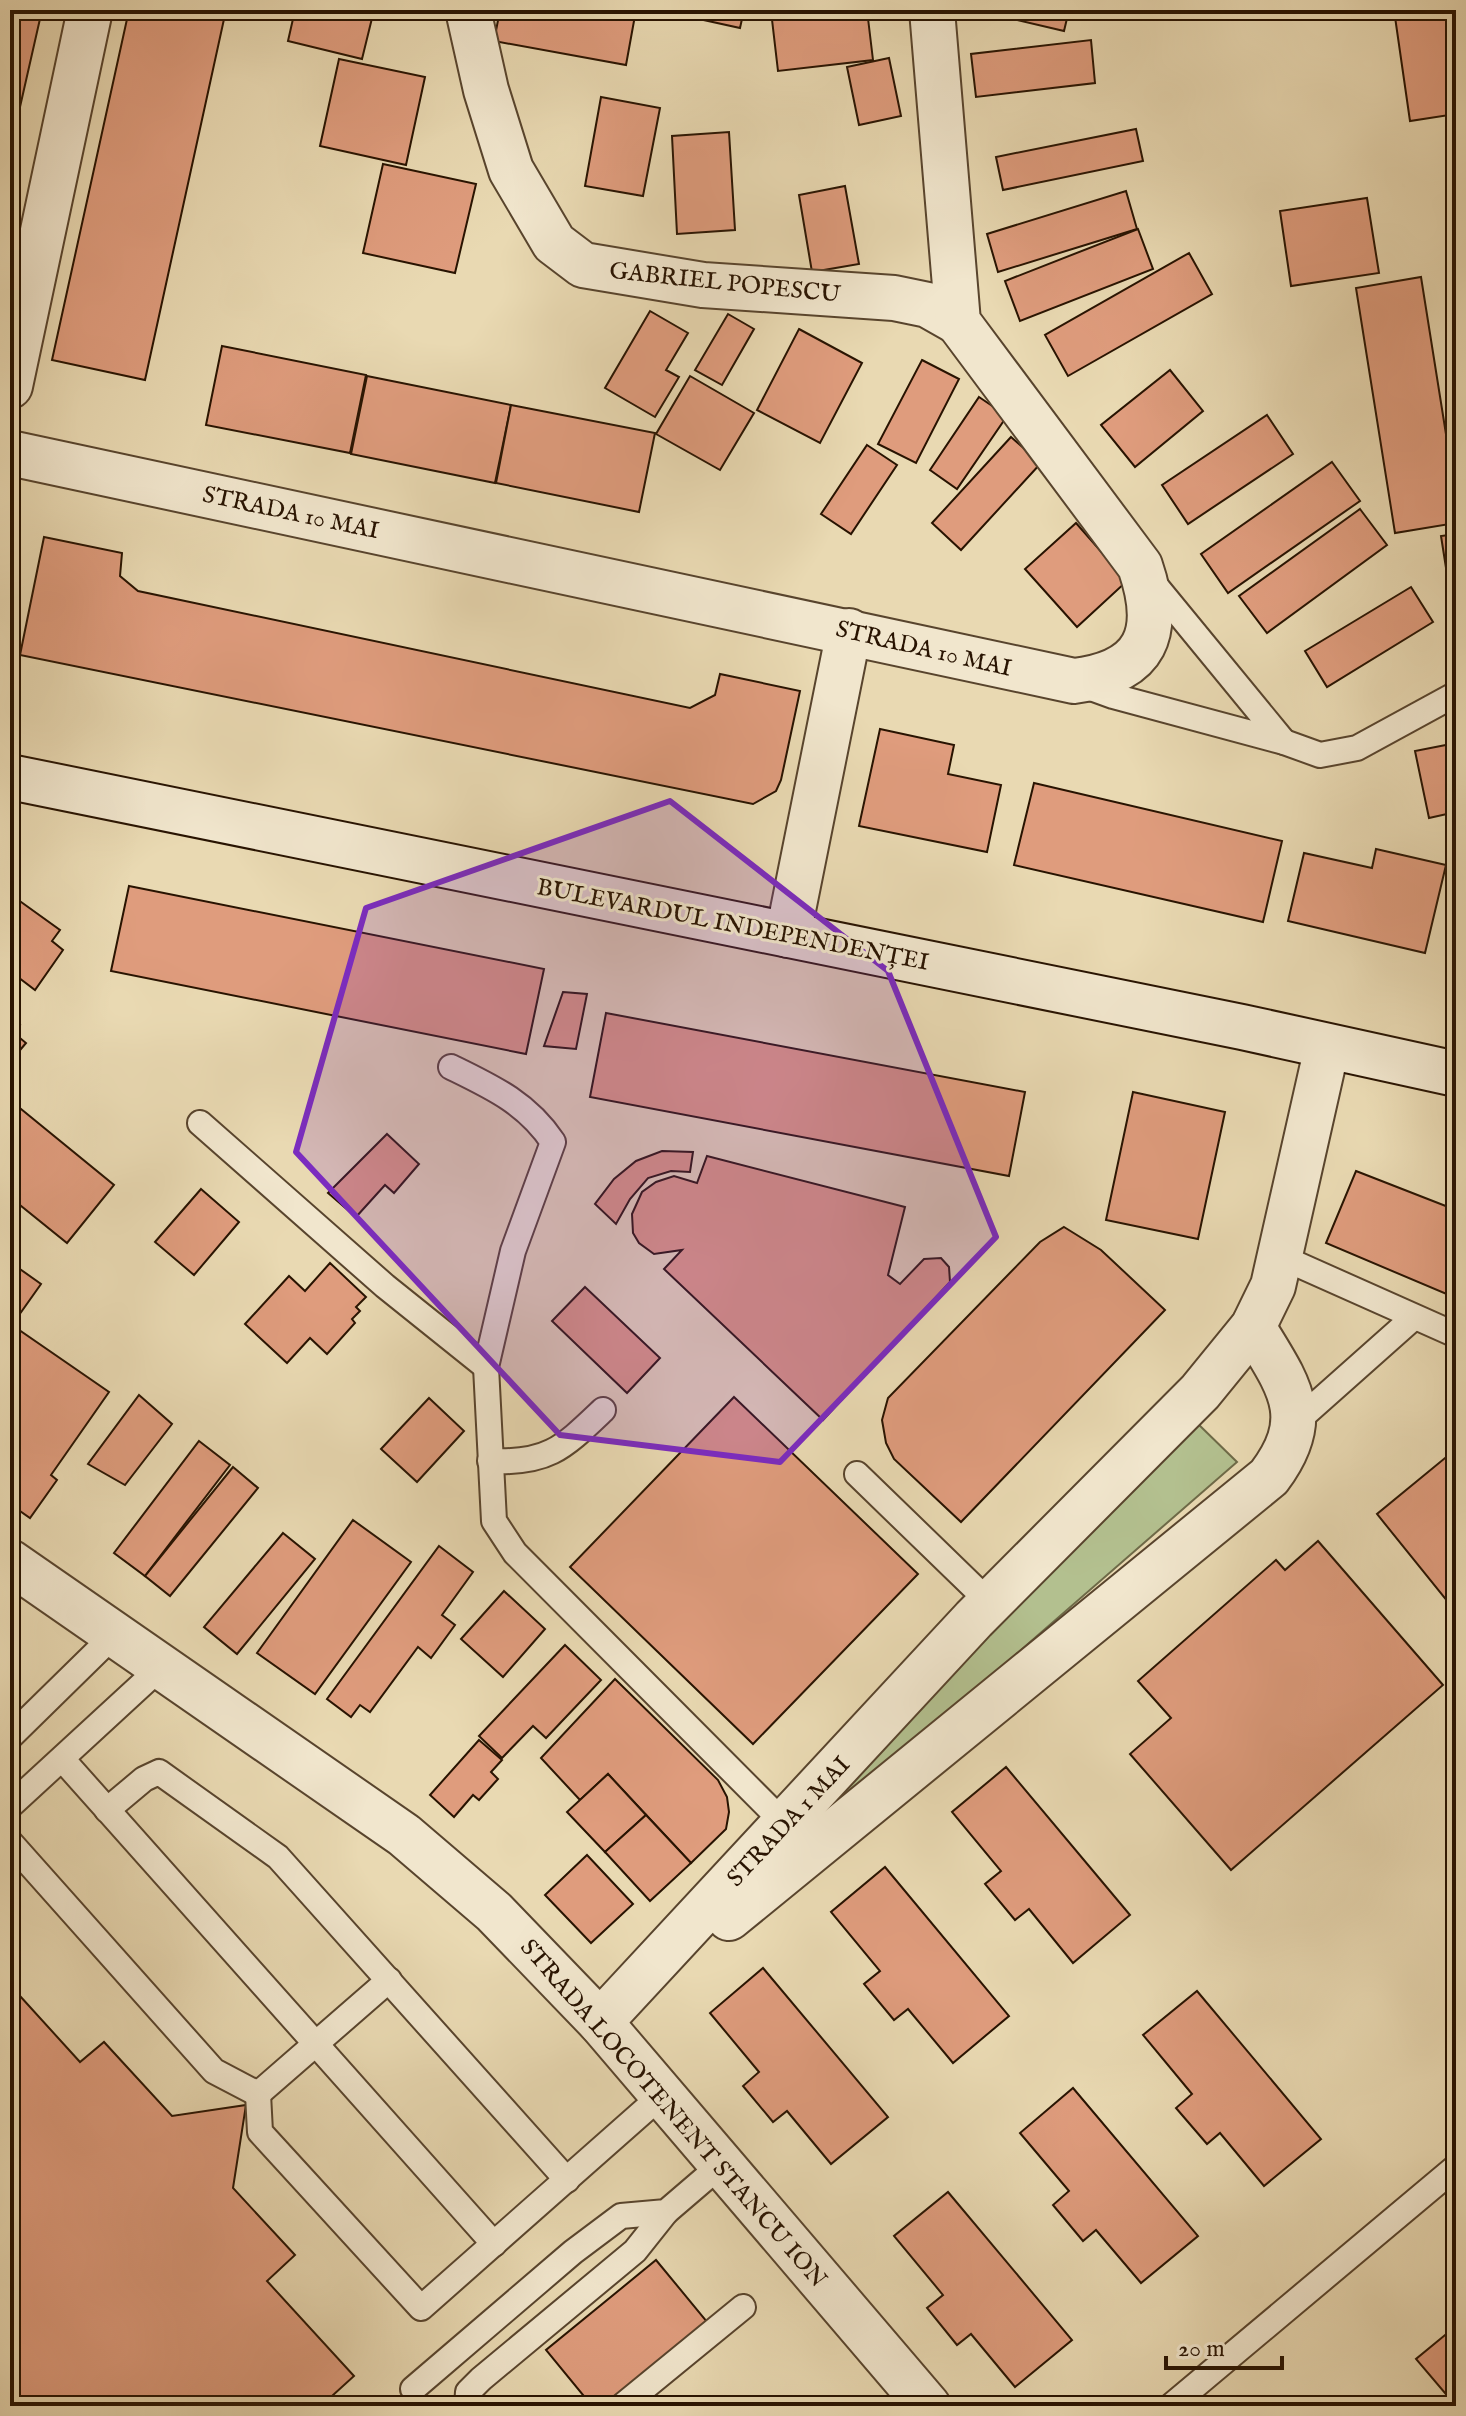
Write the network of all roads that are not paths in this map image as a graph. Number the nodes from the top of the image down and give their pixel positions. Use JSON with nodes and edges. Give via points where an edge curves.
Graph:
{"nodes":[{"id":1,"x":90,"y":10,"type":"edge"},
{"id":2,"x":468,"y":10,"type":"edge"},
{"id":3,"x":932,"y":10,"type":"edge"},
{"id":4,"x":958,"y":322,"type":"junction"},
{"id":5,"x":10,"y":386,"type":"edge"},
{"id":6,"x":10,"y":453,"type":"edge"},
{"id":7,"x":1140,"y":566,"type":"junction"},
{"id":8,"x":849,"y":631,"type":"junction"},
{"id":9,"x":1074,"y":681,"type":"junction"},
{"id":10,"x":1456,"y":694,"type":"edge"},
{"id":11,"x":1284,"y":742,"type":"junction"},
{"id":12,"x":10,"y":777,"type":"edge"},
{"id":13,"x":788,"y":935,"type":"junction"},
{"id":14,"x":1327,"y":1047,"type":"junction"},
{"id":15,"x":451,"y":1067,"type":"dead end"},
{"id":16,"x":1456,"y":1074,"type":"edge"},
{"id":17,"x":200,"y":1123,"type":"dead end"},
{"id":18,"x":1281,"y":1257,"type":"junction"},
{"id":19,"x":1413,"y":1318,"type":"junction"},
{"id":20,"x":1253,"y":1327,"type":"junction"},
{"id":21,"x":1456,"y":1335,"type":"edge"},
{"id":22,"x":486,"y":1367,"type":"junction"},
{"id":23,"x":603,"y":1410,"type":"dead end"},
{"id":24,"x":1291,"y":1438,"type":"junction"},
{"id":25,"x":490,"y":1461,"type":"junction"},
{"id":26,"x":857,"y":1474,"type":"dead end"},
{"id":27,"x":10,"y":1562,"type":"edge"},
{"id":28,"x":982,"y":1611,"type":"junction"},
{"id":29,"x":114,"y":1635,"type":"junction"},
{"id":30,"x":161,"y":1667,"type":"junction"},
{"id":31,"x":10,"y":1737,"type":"edge"},
{"id":32,"x":63,"y":1760,"type":"junction"},
{"id":33,"x":10,"y":1806,"type":"edge"},
{"id":34,"x":107,"y":1810,"type":"junction"},
{"id":35,"x":798,"y":1838,"type":"junction"},
{"id":36,"x":10,"y":1842,"type":"edge"},
{"id":37,"x":389,"y":1980,"type":"junction"},
{"id":38,"x":600,"y":2022,"type":"junction"},
{"id":39,"x":316,"y":2044,"type":"junction"},
{"id":40,"x":258,"y":2094,"type":"junction"},
{"id":41,"x":662,"y":2095,"type":"junction"},
{"id":42,"x":722,"y":2164,"type":"junction"},
{"id":43,"x":1456,"y":2167,"type":"edge"},
{"id":44,"x":567,"y":2180,"type":"junction"},
{"id":45,"x":666,"y":2212,"type":"junction"},
{"id":46,"x":494,"y":2244,"type":"junction"},
{"id":47,"x":743,"y":2307,"type":"dead end"},
{"id":48,"x":413,"y":2389,"type":"dead end"},
{"id":49,"x":467,"y":2406,"type":"edge"},
{"id":50,"x":622,"y":2406,"type":"edge"},
{"id":51,"x":928,"y":2406,"type":"edge"},
{"id":52,"x":1171,"y":2406,"type":"edge"}],
"edges":[{"from":1,"to":5,"type":"street"},
{"from":2,"to":4,"type":"street","name":"GABRIEL POPESCU","via":[[511,170],[554,243],[583,265],[703,285],[894,298],[928,305]]},
{"from":3,"to":4,"type":"street"},
{"from":4,"to":7,"type":"street","name":"STRADA 10 MAI"},
{"from":6,"to":8,"type":"street","name":"STRADA 10 MAI"},
{"from":7,"to":9,"type":"street","name":"STRADA 10 MAI","via":[[1151,600],[1150,632],[1132,660],[1104,677]]},
{"from":7,"to":11,"type":"lane"},
{"from":8,"to":9,"type":"street","name":"STRADA 10 MAI"},
{"from":8,"to":13,"type":"street"},
{"from":9,"to":11,"type":"lane"},
{"from":10,"to":11,"type":"lane","via":[[1357,748],[1320,755]]},
{"from":12,"to":13,"type":"street","name":"BULEVARDUL INDEPENDENȚEI"},
{"from":13,"to":14,"type":"street","name":"BULEVARDUL INDEPENDENȚEI"},
{"from":14,"to":16,"type":"street","name":"BULEVARDUL INDEPENDENȚEI"},
{"from":14,"to":18,"type":"street","name":"STRADA 1 MAI"},
{"from":15,"to":22,"type":"lane","via":[[513,1098],[553,1142],[513,1251]]},
{"from":17,"to":22,"type":"lane"},
{"from":18,"to":19,"type":"lane"},
{"from":18,"to":20,"type":"street","name":"STRADA 1 MAI"},
{"from":19,"to":21,"type":"lane"},
{"from":19,"to":24,"type":"lane"},
{"from":20,"to":24,"type":"street","via":[[1294,1403]]},
{"from":20,"to":28,"type":"street","name":"STRADA 1 MAI","via":[[1200,1392]]},
{"from":22,"to":25,"type":"lane"},
{"from":23,"to":25,"type":"lane","via":[[541,1459]]},
{"from":24,"to":35,"type":"street","via":[[1254,1492]]},
{"from":25,"to":35,"type":"lane","via":[[494,1521],[515,1553]]},
{"from":26,"to":28,"type":"lane"},
{"from":27,"to":29,"type":"street","name":"STRADA LOCOTENENT STANCU ION"},
{"from":28,"to":35,"type":"street","name":"STRADA 1 MAI"},
{"from":29,"to":30,"type":"street","name":"STRADA LOCOTENENT STANCU ION"},
{"from":29,"to":31,"type":"lane"},
{"from":30,"to":32,"type":"lane"},
{"from":30,"to":38,"type":"street","name":"STRADA LOCOTENENT STANCU ION","via":[[404,1835],[535,1952]]},
{"from":32,"to":33,"type":"lane"},
{"from":32,"to":34,"type":"lane"},
{"from":34,"to":37,"type":"lane","via":[[159,1772],[278,1857]]},
{"from":34,"to":39,"type":"lane"},
{"from":35,"to":38,"type":"street","name":"STRADA 1 MAI"},
{"from":36,"to":40,"type":"lane","via":[[214,2071]]},
{"from":37,"to":39,"type":"lane"},
{"from":37,"to":44,"type":"lane"},
{"from":38,"to":41,"type":"street","name":"STRADA LOCOTENENT STANCU ION"},
{"from":39,"to":40,"type":"lane"},
{"from":39,"to":46,"type":"lane"},
{"from":40,"to":46,"type":"lane","via":[[260,2132],[421,2308]]},
{"from":41,"to":42,"type":"street","name":"STRADA LOCOTENENT STANCU ION"},
{"from":41,"to":44,"type":"lane"},
{"from":42,"to":45,"type":"lane"},
{"from":42,"to":51,"type":"street","name":"STRADA LOCOTENENT STANCU ION"},
{"from":43,"to":52,"type":"lane"},
{"from":44,"to":46,"type":"lane"},
{"from":45,"to":48,"type":"lane","via":[[621,2216]]},
{"from":45,"to":49,"type":"lane","via":[[635,2251],[481,2379],[468,2392]]},
{"from":47,"to":50,"type":"lane"}]}
